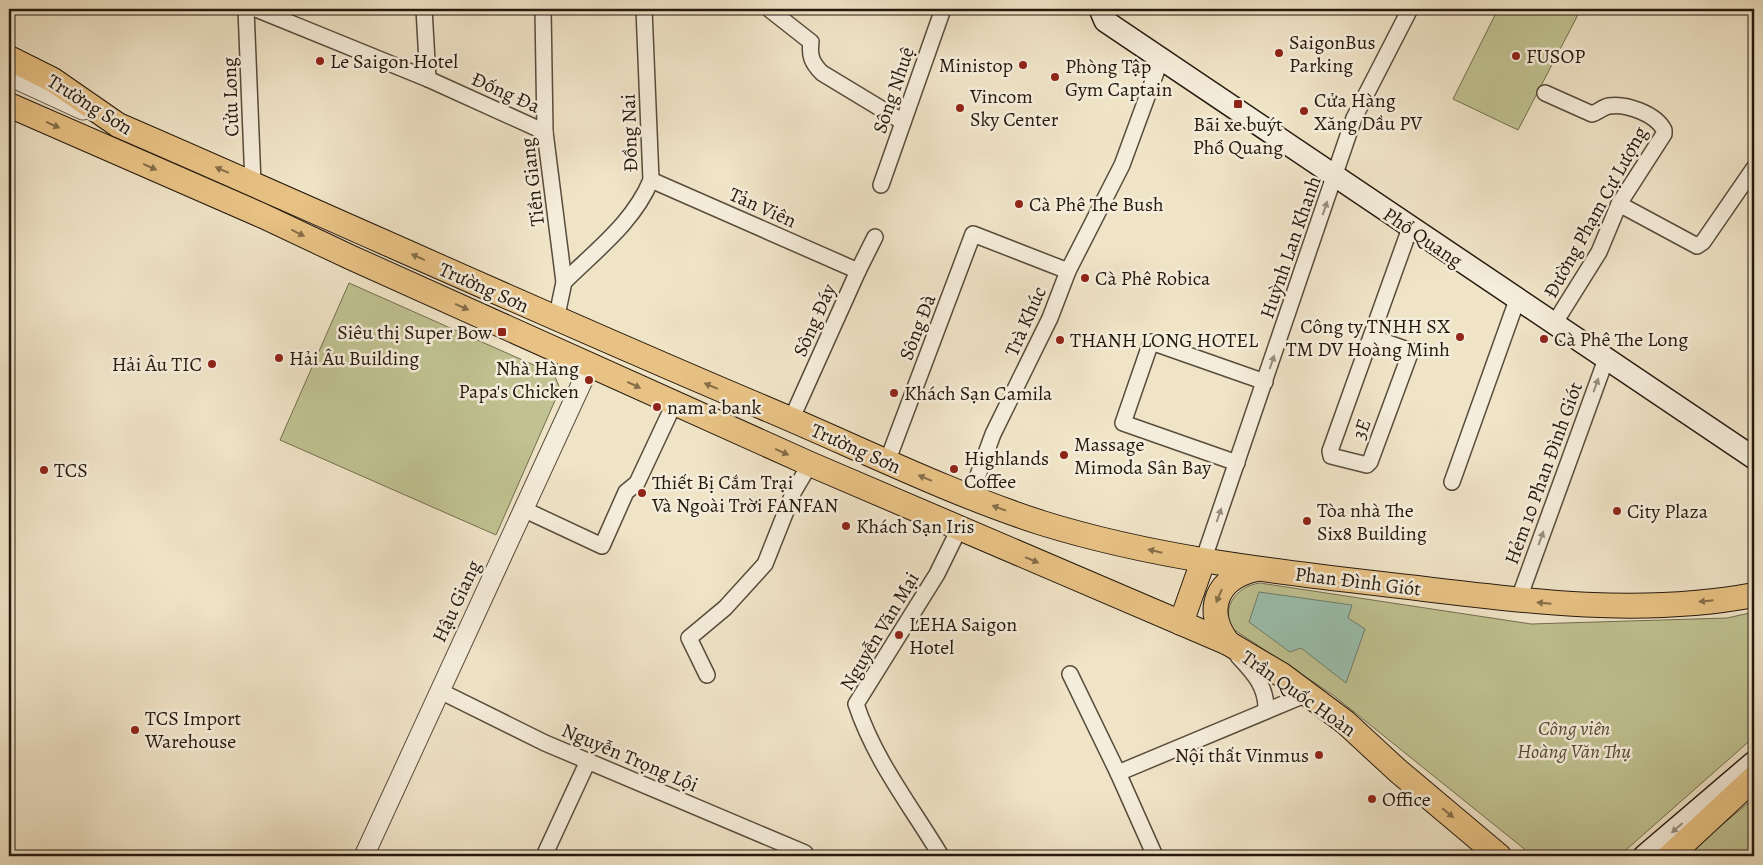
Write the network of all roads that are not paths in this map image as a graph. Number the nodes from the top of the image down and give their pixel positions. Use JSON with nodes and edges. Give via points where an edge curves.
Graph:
{"nodes":[{"id":1,"x":246,"y":9,"type":"edge"},
{"id":2,"x":256,"y":9,"type":"edge"},
{"id":3,"x":424,"y":9,"type":"edge"},
{"id":4,"x":543,"y":9,"type":"edge"},
{"id":5,"x":644,"y":9,"type":"edge"},
{"id":6,"x":769,"y":9,"type":"edge"},
{"id":7,"x":943,"y":9,"type":"edge"},
{"id":8,"x":1100,"y":9,"type":"edge"},
{"id":9,"x":1410,"y":9,"type":"edge"},
{"id":10,"x":9,"y":58,"type":"edge"},
{"id":11,"x":1161,"y":59,"type":"junction"},
{"id":12,"x":9,"y":76,"type":"edge"},
{"id":13,"x":428,"y":79,"type":"junction"},
{"id":14,"x":1545,"y":93,"type":"dead end"},
{"id":15,"x":9,"y":105,"type":"edge"},
{"id":16,"x":903,"y":122,"type":"junction"},
{"id":17,"x":118,"y":126,"type":"junction"},
{"id":18,"x":545,"y":132,"type":"junction"},
{"id":19,"x":1754,"y":168,"type":"edge"},
{"id":20,"x":1335,"y":178,"type":"junction"},
{"id":21,"x":651,"y":180,"type":"junction"},
{"id":22,"x":253,"y":184,"type":"junction"},
{"id":23,"x":881,"y":185,"type":"dead end"},
{"id":24,"x":1619,"y":204,"type":"junction"},
{"id":25,"x":1410,"y":228,"type":"junction"},
{"id":26,"x":973,"y":234,"type":"joint"},
{"id":27,"x":875,"y":238,"type":"dead end"},
{"id":28,"x":858,"y":271,"type":"junction"},
{"id":29,"x":1068,"y":271,"type":"junction"},
{"id":30,"x":564,"y":282,"type":"junction"},
{"id":31,"x":1517,"y":300,"type":"junction"},
{"id":32,"x":556,"y":320,"type":"junction"},
{"id":33,"x":1554,"y":324,"type":"junction"},
{"id":34,"x":1371,"y":337,"type":"junction"},
{"id":35,"x":1606,"y":359,"type":"junction"},
{"id":36,"x":590,"y":365,"type":"junction"},
{"id":37,"x":1266,"y":382,"type":"junction"},
{"id":38,"x":674,"y":404,"type":"junction"},
{"id":39,"x":791,"y":420,"type":"junction"},
{"id":40,"x":1754,"y":458,"type":"edge"},
{"id":41,"x":887,"y":462,"type":"junction"},
{"id":42,"x":810,"y":464,"type":"junction"},
{"id":43,"x":1236,"y":464,"type":"junction"},
{"id":44,"x":1452,"y":482,"type":"dead end"},
{"id":45,"x":970,"y":497,"type":"junction"},
{"id":46,"x":523,"y":509,"type":"junction"},
{"id":47,"x":959,"y":529,"type":"junction"},
{"id":48,"x":1203,"y":561,"type":"junction"},
{"id":49,"x":1257,"y":569,"type":"junction"},
{"id":50,"x":1754,"y":596,"type":"edge"},
{"id":51,"x":1518,"y":600,"type":"junction"},
{"id":52,"x":1181,"y":623,"type":"junction"},
{"id":53,"x":1228,"y":643,"type":"junction"},
{"id":54,"x":1070,"y":674,"type":"dead end"},
{"id":55,"x":707,"y":675,"type":"dead end"},
{"id":56,"x":440,"y":691,"type":"junction"},
{"id":57,"x":1307,"y":694,"type":"junction"},
{"id":58,"x":1266,"y":711,"type":"junction"},
{"id":59,"x":588,"y":761,"type":"junction"},
{"id":60,"x":1754,"y":762,"type":"edge"},
{"id":61,"x":1118,"y":773,"type":"junction"},
{"id":62,"x":1754,"y":778,"type":"edge"},
{"id":63,"x":935,"y":853,"type":"edge"},
{"id":64,"x":364,"y":856,"type":"edge"},
{"id":65,"x":544,"y":856,"type":"edge"},
{"id":66,"x":803,"y":856,"type":"edge"},
{"id":67,"x":1154,"y":856,"type":"edge"},
{"id":68,"x":1499,"y":856,"type":"edge"},
{"id":69,"x":1644,"y":856,"type":"edge"},
{"id":70,"x":1670,"y":856,"type":"edge"}],
"edges":[{"from":1,"to":22,"type":"street","name":"Cửu Long"},
{"from":2,"to":13,"type":"street","name":"Đống Đa"},
{"from":3,"to":13,"type":"street"},
{"from":4,"to":18,"type":"street","name":"Tiền Giang"},
{"from":5,"to":21,"type":"street","name":"Đồng Nai"},
{"from":6,"to":16,"type":"street","via":[[811,42],[814,65],[822,72]]},
{"from":7,"to":16,"type":"street","name":"Sông Nhuệ"},
{"from":8,"to":11,"type":"main road","name":"Phổ Quang","via":[[1105,21]]},
{"from":9,"to":20,"type":"street","name":"Huỳnh Lan Khanh","via":[[1354,118]]},
{"from":10,"to":17,"type":"main road","name":"Trường Sơn","via":[[53,80]]},
{"from":11,"to":20,"type":"main road","name":"Phổ Quang"},
{"from":11,"to":29,"type":"street","name":"Trà Khúc","via":[[1122,165]]},
{"from":12,"to":17,"type":"street"},
{"from":13,"to":18,"type":"street","name":"Đống Đa"},
{"from":14,"to":24,"type":"street","name":"Đường Phạm Cự Lượng","via":[[1592,114],[1606,106],[1620,104],[1663,127],[1664,134]]},
{"from":15,"to":36,"type":"main road","name":"Trường Sơn","one_way":true},
{"from":16,"to":23,"type":"street","name":"Sông Nhuệ"},
{"from":22,"to":17,"type":"main road","name":"Trường Sơn","one_way":true},
{"from":18,"to":30,"type":"street","name":"Tiền Giang"},
{"from":19,"to":24,"type":"street","via":[[1697,246]]},
{"from":20,"to":25,"type":"main road","name":"Phổ Quang"},
{"from":37,"to":20,"type":"street","name":"Huỳnh Lan Khanh","one_way":true},
{"from":21,"to":28,"type":"street","name":"Tản Viên"},
{"from":21,"to":30,"type":"street","name":"Đồng Nai","via":[[642,200],[625,222]]},
{"from":32,"to":22,"type":"main road","name":"Trường Sơn","one_way":true},
{"from":24,"to":33,"type":"street","name":"Đường Phạm Cự Lượng","via":[[1599,252]]},
{"from":25,"to":31,"type":"main road","name":"Phổ Quang"},
{"from":25,"to":34,"type":"street","name":"3E"},
{"from":26,"to":29,"type":"street","name":"Trà Khúc"},
{"from":26,"to":41,"type":"street","name":"Sông Đà"},
{"from":27,"to":28,"type":"street","name":"Sông Đáy"},
{"from":28,"to":39,"type":"street","name":"Sông Đáy"},
{"from":29,"to":45,"type":"street","name":"Trà Khúc","via":[[1050,318],[993,434]]},
{"from":30,"to":32,"type":"street","name":"Tiền Giang"},
{"from":31,"to":33,"type":"main road","name":"Phổ Quang"},
{"from":31,"to":44,"type":"street"},
{"from":39,"to":32,"type":"main road","name":"Trường Sơn","one_way":true},
{"from":33,"to":35,"type":"main road","name":"Phổ Quang"},
{"from":34,"to":34,"type":"street","name":"3E","via":[[1330,451],[1332,456],[1367,465],[1412,351]]},
{"from":35,"to":40,"type":"main road","name":"Phổ Quang"},
{"from":51,"to":35,"type":"street","name":"Hẻm 10 Phan Đình Giót","one_way":true},
{"from":36,"to":38,"type":"main road","name":"Trường Sơn","one_way":true},
{"from":36,"to":46,"type":"street","name":"Hậu Giang"},
{"from":37,"to":43,"type":"street","name":"Huỳnh Lan Khanh"},
{"from":37,"to":43,"type":"street","via":[[1151,342],[1123,423]]},
{"from":38,"to":42,"type":"main road","name":"Trường Sơn","one_way":true},
{"from":38,"to":46,"type":"street","via":[[637,483],[626,492],[602,546]]},
{"from":39,"to":41,"type":"main road","name":"Trường Sơn"},
{"from":45,"to":41,"type":"main road","name":"Trường Sơn","one_way":true},
{"from":42,"to":47,"type":"main road","name":"Trường Sơn"},
{"from":42,"to":55,"type":"street","via":[[794,491],[765,564],[725,608],[689,638]]},
{"from":48,"to":43,"type":"street","name":"Huỳnh Lan Khanh","one_way":true},
{"from":48,"to":45,"type":"main road","name":"Phan Đình Giót","one_way":true,"via":[[1089,536]]},
{"from":46,"to":56,"type":"street","name":"Hậu Giang"},
{"from":47,"to":52,"type":"main road","name":"Trần Quốc Hoàn","one_way":true},
{"from":47,"to":63,"type":"street","name":"Nguyễn Văn Mại","via":[[937,574],[856,704],[893,784]]},
{"from":48,"to":49,"type":"main road","name":"Phan Đình Giót"},
{"from":48,"to":52,"type":"main road"},
{"from":49,"to":51,"type":"main road","name":"Phan Đình Giót"},
{"from":49,"to":53,"type":"main road","one_way":true,"via":[[1232,578],[1218,597],[1216,622]]},
{"from":50,"to":51,"type":"main road","name":"Phan Đình Giót","one_way":true,"via":[[1615,606]]},
{"from":52,"to":53,"type":"main road","name":"Trần Quốc Hoàn"},
{"from":53,"to":57,"type":"main road","name":"Trần Quốc Hoàn"},
{"from":53,"to":58,"type":"street","via":[[1259,680],[1266,699]]},
{"from":54,"to":61,"type":"street"},
{"from":56,"to":59,"type":"street","name":"Nguyễn Trọng Lội","via":[[544,743]]},
{"from":56,"to":64,"type":"street","name":"Hậu Giang"},
{"from":57,"to":58,"type":"street"},
{"from":57,"to":68,"type":"main road","name":"Trần Quốc Hoàn","one_way":true,"via":[[1345,722]]},
{"from":58,"to":61,"type":"street"},
{"from":59,"to":65,"type":"street"},
{"from":59,"to":66,"type":"street","name":"Nguyễn Trọng Lội","via":[[805,853]]},
{"from":60,"to":69,"type":"main road","one_way":true},
{"from":61,"to":67,"type":"street"},
{"from":62,"to":70,"type":"main road"}]}
